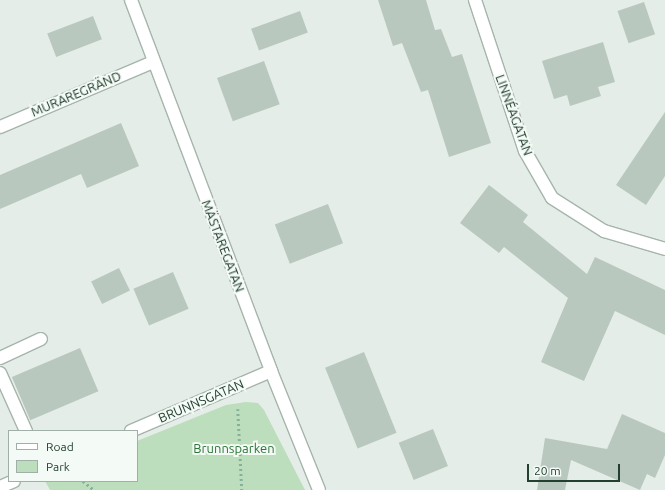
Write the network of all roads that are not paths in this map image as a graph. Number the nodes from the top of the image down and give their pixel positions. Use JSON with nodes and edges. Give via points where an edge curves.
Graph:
{"nodes":[{"id":1,"x":131,"y":0,"type":"edge"},
{"id":2,"x":475,"y":0,"type":"edge"},
{"id":3,"x":152,"y":62,"type":"junction"},
{"id":4,"x":0,"y":127,"type":"edge"},
{"id":5,"x":665,"y":249,"type":"edge"},
{"id":6,"x":42,"y":339,"type":"dead end"},
{"id":7,"x":0,"y":358,"type":"edge"},
{"id":8,"x":271,"y":371,"type":"junction"},
{"id":9,"x":0,"y":373,"type":"edge"},
{"id":10,"x":26,"y":430,"type":"edge"},
{"id":11,"x":134,"y":430,"type":"edge"},
{"id":12,"x":12,"y":482,"type":"edge"},
{"id":13,"x":0,"y":487,"type":"edge"},
{"id":14,"x":319,"y":490,"type":"edge"}],
"edges":[{"from":1,"to":3,"type":"street","name":"MÄSTAREGATAN"},
{"from":2,"to":5,"type":"street","name":"LINNÉAGATAN","via":[[525,151],[552,198],[604,231]]},
{"from":3,"to":4,"type":"street","name":"MURAREGRÄND"},
{"from":3,"to":8,"type":"street","name":"MÄSTAREGATAN"},
{"from":6,"to":7,"type":"street"},
{"from":8,"to":11,"type":"street","name":"BRUNNSGATAN"},
{"from":8,"to":14,"type":"street","name":"MÄSTAREGATAN"},
{"from":9,"to":10,"type":"street"},
{"from":12,"to":13,"type":"street"}]}
